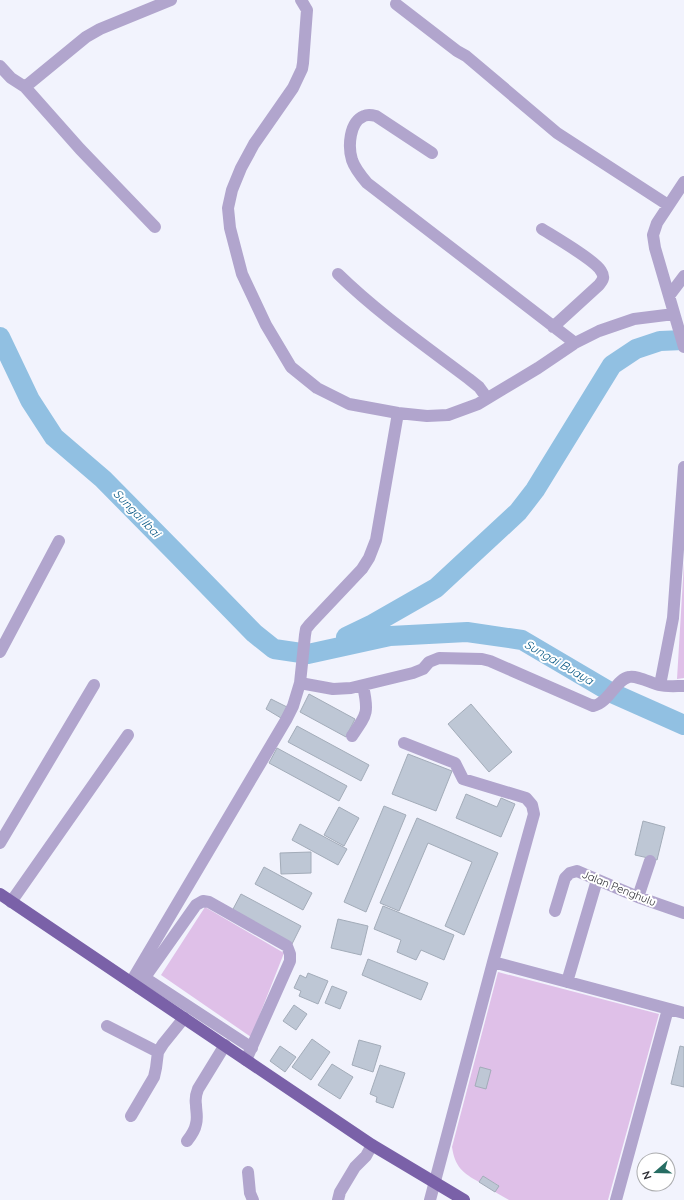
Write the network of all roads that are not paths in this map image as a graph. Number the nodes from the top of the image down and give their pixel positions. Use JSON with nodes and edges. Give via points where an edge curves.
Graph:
{"nodes":[{"id":1,"x":171,"y":0,"type":"edge"},
{"id":2,"x":301,"y":0,"type":"edge"},
{"id":3,"x":396,"y":4,"type":"dead end"},
{"id":4,"x":0,"y":66,"type":"edge"},
{"id":5,"x":25,"y":87,"type":"junction"},
{"id":6,"x":432,"y":153,"type":"dead end"},
{"id":7,"x":684,"y":182,"type":"edge"},
{"id":8,"x":668,"y":205,"type":"junction"},
{"id":9,"x":155,"y":227,"type":"dead end"},
{"id":10,"x":542,"y":229,"type":"dead end"},
{"id":11,"x":338,"y":274,"type":"dead end"},
{"id":12,"x":684,"y":276,"type":"edge"},
{"id":13,"x":669,"y":296,"type":"junction"},
{"id":14,"x":675,"y":318,"type":"junction"},
{"id":15,"x":553,"y":327,"type":"junction"},
{"id":16,"x":575,"y":344,"type":"junction"},
{"id":17,"x":684,"y":347,"type":"edge"},
{"id":18,"x":487,"y":398,"type":"junction"},
{"id":19,"x":398,"y":413,"type":"junction"},
{"id":20,"x":684,"y":468,"type":"edge"},
{"id":21,"x":682,"y":515,"type":"edge"},
{"id":22,"x":59,"y":541,"type":"dead end"},
{"id":23,"x":0,"y":652,"type":"edge"},
{"id":24,"x":301,"y":678,"type":"junction"},
{"id":25,"x":94,"y":685,"type":"dead end"},
{"id":26,"x":660,"y":685,"type":"junction"},
{"id":27,"x":363,"y":686,"type":"junction"},
{"id":28,"x":684,"y":686,"type":"edge"},
{"id":29,"x":128,"y":735,"type":"dead end"},
{"id":30,"x":352,"y":736,"type":"dead end"},
{"id":31,"x":404,"y":743,"type":"dead end"},
{"id":32,"x":0,"y":843,"type":"edge"},
{"id":33,"x":650,"y":861,"type":"dead end"},
{"id":34,"x":597,"y":880,"type":"junction"},
{"id":35,"x":0,"y":894,"type":"edge"},
{"id":36,"x":638,"y":897,"type":"junction"},
{"id":37,"x":11,"y":902,"type":"junction"},
{"id":38,"x":555,"y":911,"type":"dead end"},
{"id":39,"x":684,"y":913,"type":"edge"},
{"id":40,"x":493,"y":962,"type":"junction"},
{"id":41,"x":138,"y":982,"type":"junction"},
{"id":42,"x":567,"y":982,"type":"junction"},
{"id":43,"x":668,"y":1009,"type":"junction"},
{"id":44,"x":684,"y":1013,"type":"edge"},
{"id":45,"x":184,"y":1018,"type":"junction"},
{"id":46,"x":107,"y":1026,"type":"dead end"},
{"id":47,"x":224,"y":1045,"type":"junction"},
{"id":48,"x":252,"y":1048,"type":"junction"},
{"id":49,"x":158,"y":1052,"type":"junction"},
{"id":50,"x":246,"y":1060,"type":"junction"},
{"id":51,"x":131,"y":1116,"type":"dead end"},
{"id":52,"x":187,"y":1141,"type":"dead end"},
{"id":53,"x":372,"y":1145,"type":"junction"},
{"id":54,"x":248,"y":1172,"type":"dead end"},
{"id":55,"x":435,"y":1183,"type":"junction"},
{"id":56,"x":253,"y":1200,"type":"edge"},
{"id":57,"x":338,"y":1200,"type":"edge"},
{"id":58,"x":430,"y":1200,"type":"edge"},
{"id":59,"x":464,"y":1200,"type":"edge"},
{"id":60,"x":616,"y":1200,"type":"edge"}],
"edges":[{"from":1,"to":5,"type":"street","via":[[86,37]]},
{"from":2,"to":19,"type":"street","via":[[306,10],[302,69],[293,88],[254,144],[241,168],[228,208],[230,228],[242,274],[266,325],[292,367],[317,388],[349,404]]},
{"from":3,"to":8,"type":"street","via":[[466,56],[557,133]]},
{"from":4,"to":5,"type":"street"},
{"from":5,"to":9,"type":"street"},
{"from":6,"to":15,"type":"street","via":[[369,114],[363,116],[350,135],[352,159],[357,172],[367,183]]},
{"from":7,"to":8,"type":"street"},
{"from":8,"to":13,"type":"street","via":[[653,235]]},
{"from":10,"to":15,"type":"street","via":[[597,265],[603,276],[599,285]]},
{"from":11,"to":18,"type":"street","via":[[402,329],[479,387]]},
{"from":12,"to":13,"type":"street"},
{"from":13,"to":14,"type":"street"},
{"from":14,"to":16,"type":"street","via":[[634,320],[599,331]]},
{"from":14,"to":17,"type":"street"},
{"from":15,"to":16,"type":"street"},
{"from":16,"to":18,"type":"street"},
{"from":18,"to":19,"type":"street","via":[[448,415]]},
{"from":19,"to":24,"type":"street","via":[[376,540],[362,569],[306,629]]},
{"from":20,"to":21,"type":"street"},
{"from":21,"to":26,"type":"street","via":[[673,618]]},
{"from":22,"to":23,"type":"street"},
{"from":24,"to":27,"type":"street","via":[[333,689]]},
{"from":24,"to":41,"type":"street","via":[[286,720]]},
{"from":25,"to":32,"type":"street"},
{"from":26,"to":27,"type":"street","via":[[629,677],[624,679],[601,704],[590,706],[490,661],[439,658],[413,673]]},
{"from":26,"to":28,"type":"street"},
{"from":27,"to":30,"type":"street","via":[[367,710]]},
{"from":29,"to":37,"type":"street"},
{"from":31,"to":40,"type":"street","via":[[455,762],[463,779],[526,798],[532,805],[534,814]]},
{"from":33,"to":36,"type":"street"},
{"from":34,"to":36,"type":"street","name":"Jalan Penghulu"},
{"from":34,"to":38,"type":"street","name":"Jalan Penghulu","via":[[577,871],[570,873],[565,878]]},
{"from":34,"to":42,"type":"street"},
{"from":35,"to":37,"type":"main road"},
{"from":36,"to":39,"type":"street","name":"Jalan Penghulu"},
{"from":37,"to":41,"type":"main road"},
{"from":40,"to":42,"type":"street"},
{"from":40,"to":55,"type":"street"},
{"from":41,"to":45,"type":"main road"},
{"from":41,"to":48,"type":"street"},
{"from":41,"to":48,"type":"street","via":[[196,905],[203,901],[287,946],[290,961]]},
{"from":42,"to":43,"type":"street"},
{"from":43,"to":44,"type":"street"},
{"from":43,"to":60,"type":"street"},
{"from":45,"to":47,"type":"main road"},
{"from":45,"to":49,"type":"street"},
{"from":46,"to":49,"type":"street"},
{"from":47,"to":50,"type":"main road"},
{"from":47,"to":52,"type":"street","via":[[198,1089],[196,1125]]},
{"from":48,"to":50,"type":"street"},
{"from":49,"to":51,"type":"street","via":[[154,1077]]},
{"from":50,"to":53,"type":"main road"},
{"from":53,"to":55,"type":"main road"},
{"from":53,"to":57,"type":"street","via":[[355,1167]]},
{"from":54,"to":56,"type":"street"},
{"from":55,"to":58,"type":"street"},
{"from":55,"to":59,"type":"main road"}]}
